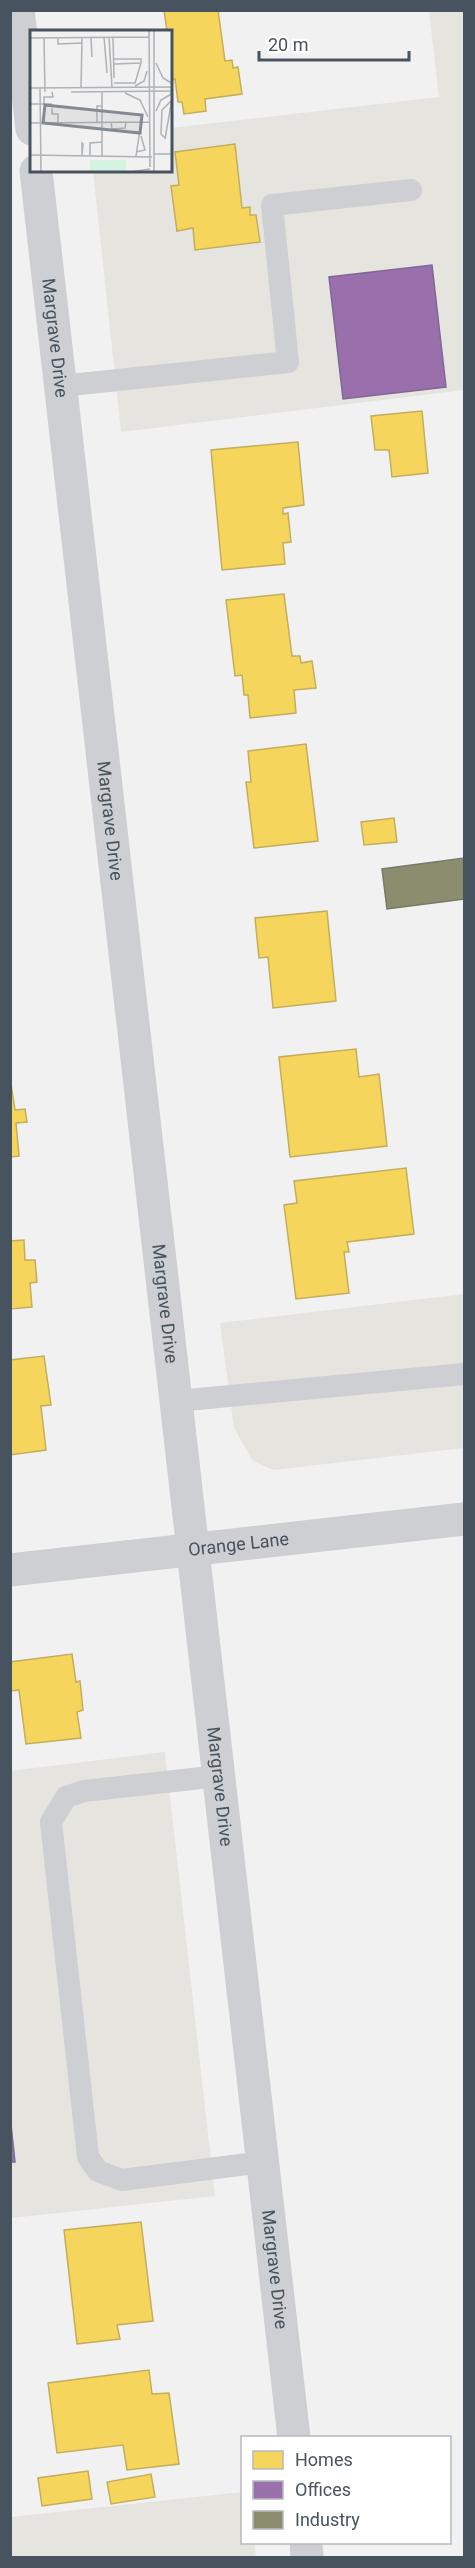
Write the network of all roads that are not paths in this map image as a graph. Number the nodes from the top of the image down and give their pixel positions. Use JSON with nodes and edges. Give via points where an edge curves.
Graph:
{"nodes":[{"id":1,"x":18,"y":10,"type":"edge"},
{"id":2,"x":30,"y":112,"type":"edge"},
{"id":3,"x":36,"y":172,"type":"edge"},
{"id":4,"x":411,"y":190,"type":"dead end"},
{"id":5,"x":61,"y":386,"type":"junction"},
{"id":6,"x":465,"y":1374,"type":"edge"},
{"id":7,"x":177,"y":1401,"type":"junction"},
{"id":8,"x":465,"y":1520,"type":"edge"},
{"id":9,"x":194,"y":1550,"type":"junction"},
{"id":10,"x":10,"y":1570,"type":"edge"},
{"id":11,"x":219,"y":1776,"type":"junction"},
{"id":12,"x":263,"y":2162,"type":"junction"},
{"id":13,"x":294,"y":2436,"type":"edge"}],
"edges":[{"from":1,"to":2,"type":"street"},
{"from":3,"to":5,"type":"street","name":"Margrave Drive"},
{"from":4,"to":5,"type":"lane","via":[[272,205],[288,362]]},
{"from":5,"to":7,"type":"street","name":"Margrave Drive"},
{"from":6,"to":7,"type":"lane"},
{"from":7,"to":9,"type":"street","name":"Margrave Drive"},
{"from":8,"to":9,"type":"street","name":"Orange Lane"},
{"from":9,"to":10,"type":"street","name":"Orange Lane"},
{"from":9,"to":11,"type":"street","name":"Margrave Drive"},
{"from":11,"to":12,"type":"street","name":"Margrave Drive"},
{"from":11,"to":12,"type":"lane","via":[[84,1791],[66,1797],[51,1822],[88,2157],[98,2170],[122,2180]]},
{"from":12,"to":13,"type":"street","name":"Margrave Drive"}]}
